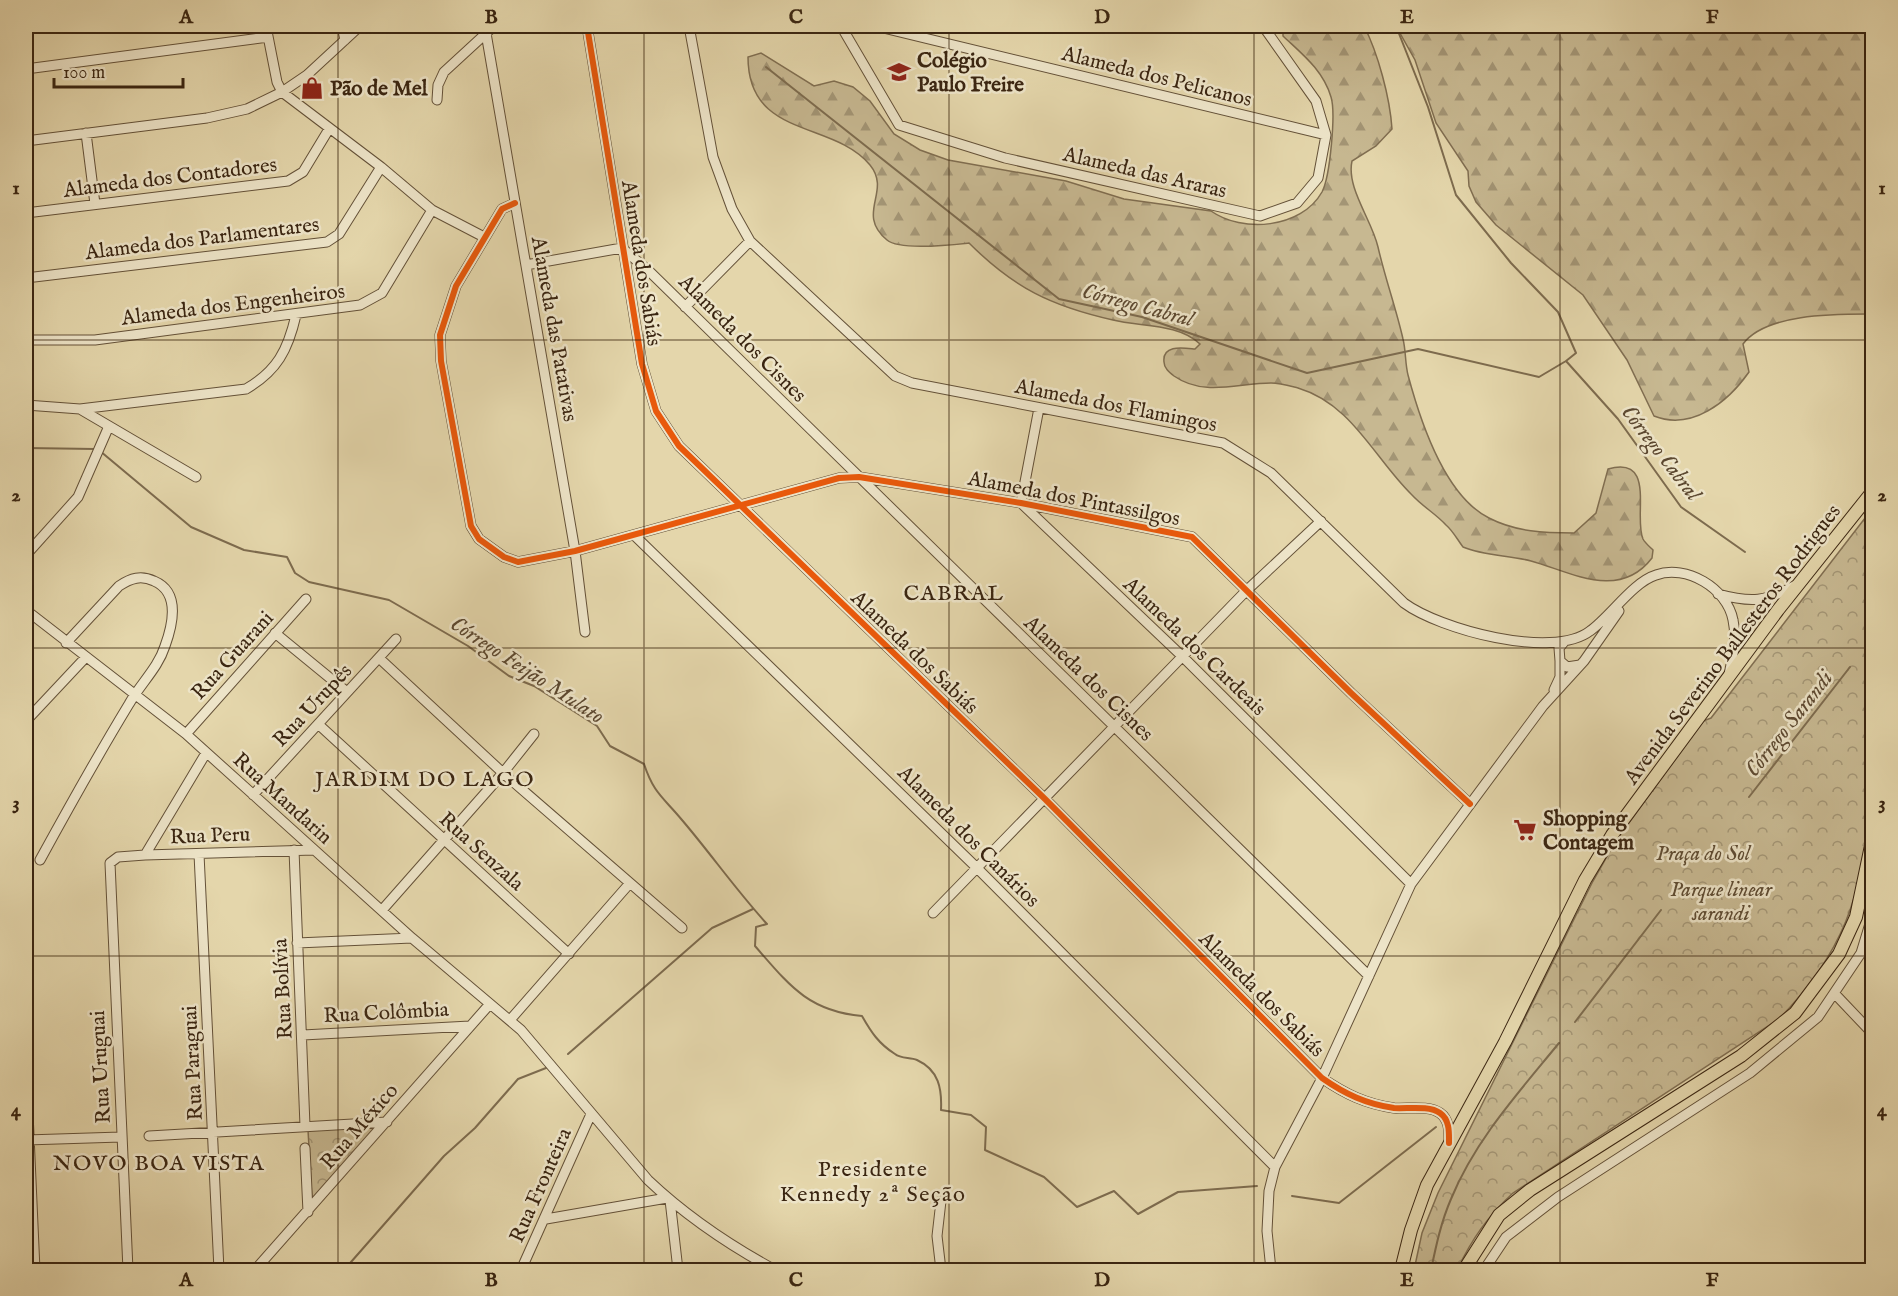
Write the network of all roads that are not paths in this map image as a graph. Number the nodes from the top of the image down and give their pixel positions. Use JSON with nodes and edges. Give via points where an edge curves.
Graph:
{"nodes":[{"id":1,"x":266,"y":26,"type":"edge"},
{"id":2,"x":342,"y":26,"type":"edge"},
{"id":3,"x":360,"y":26,"type":"edge"},
{"id":4,"x":494,"y":26,"type":"edge"},
{"id":5,"x":587,"y":26,"type":"edge"},
{"id":6,"x":841,"y":26,"type":"edge"},
{"id":7,"x":874,"y":26,"type":"edge"},
{"id":8,"x":1263,"y":26,"type":"edge"},
{"id":9,"x":688,"y":29,"type":"edge"},
{"id":10,"x":486,"y":33,"type":"junction"},
{"id":11,"x":268,"y":37,"type":"junction"},
{"id":12,"x":345,"y":40,"type":"junction"},
{"id":13,"x":26,"y":69,"type":"edge"},
{"id":14,"x":282,"y":92,"type":"junction"},
{"id":15,"x":437,"y":100,"type":"dead end"},
{"id":16,"x":329,"y":129,"type":"junction"},
{"id":17,"x":86,"y":133,"type":"junction"},
{"id":18,"x":1326,"y":135,"type":"junction"},
{"id":19,"x":26,"y":141,"type":"edge"},
{"id":20,"x":381,"y":167,"type":"junction"},
{"id":21,"x":95,"y":204,"type":"junction"},
{"id":22,"x":515,"y":204,"type":"junction"},
{"id":23,"x":432,"y":210,"type":"junction"},
{"id":24,"x":26,"y":213,"type":"edge"},
{"id":25,"x":484,"y":237,"type":"junction"},
{"id":26,"x":750,"y":241,"type":"junction"},
{"id":27,"x":621,"y":248,"type":"junction"},
{"id":28,"x":526,"y":265,"type":"junction"},
{"id":29,"x":26,"y":278,"type":"edge"},
{"id":30,"x":685,"y":307,"type":"junction"},
{"id":31,"x":296,"y":315,"type":"junction"},
{"id":32,"x":26,"y":340,"type":"edge"},
{"id":33,"x":26,"y":405,"type":"edge"},
{"id":34,"x":1039,"y":408,"type":"junction"},
{"id":35,"x":80,"y":409,"type":"junction"},
{"id":36,"x":109,"y":426,"type":"junction"},
{"id":37,"x":196,"y":477,"type":"dead end"},
{"id":38,"x":859,"y":477,"type":"junction"},
{"id":39,"x":1872,"y":492,"type":"edge"},
{"id":40,"x":1021,"y":503,"type":"junction"},
{"id":41,"x":736,"y":505,"type":"junction"},
{"id":42,"x":1321,"y":521,"type":"junction"},
{"id":43,"x":634,"y":535,"type":"junction"},
{"id":44,"x":575,"y":551,"type":"junction"},
{"id":45,"x":26,"y":555,"type":"edge"},
{"id":46,"x":1803,"y":580,"type":"junction"},
{"id":47,"x":1246,"y":591,"type":"junction"},
{"id":48,"x":1632,"y":592,"type":"junction"},
{"id":49,"x":1718,"y":594,"type":"junction"},
{"id":50,"x":306,"y":599,"type":"dead end"},
{"id":51,"x":26,"y":610,"type":"edge"},
{"id":52,"x":585,"y":632,"type":"dead end"},
{"id":53,"x":275,"y":633,"type":"junction"},
{"id":54,"x":396,"y":639,"type":"dead end"},
{"id":55,"x":1568,"y":641,"type":"junction"},
{"id":56,"x":66,"y":643,"type":"junction"},
{"id":57,"x":1534,"y":644,"type":"junction"},
{"id":58,"x":86,"y":657,"type":"junction"},
{"id":59,"x":379,"y":658,"type":"junction"},
{"id":60,"x":1184,"y":658,"type":"junction"},
{"id":61,"x":1559,"y":659,"type":"junction"},
{"id":62,"x":1583,"y":661,"type":"junction"},
{"id":63,"x":1729,"y":674,"type":"junction"},
{"id":64,"x":347,"y":692,"type":"junction"},
{"id":65,"x":135,"y":694,"type":"junction"},
{"id":66,"x":1543,"y":706,"type":"junction"},
{"id":67,"x":26,"y":721,"type":"edge"},
{"id":68,"x":318,"y":724,"type":"junction"},
{"id":69,"x":1113,"y":727,"type":"junction"},
{"id":70,"x":186,"y":734,"type":"junction"},
{"id":71,"x":534,"y":734,"type":"dead end"},
{"id":72,"x":206,"y":753,"type":"junction"},
{"id":73,"x":503,"y":773,"type":"junction"},
{"id":74,"x":254,"y":795,"type":"junction"},
{"id":75,"x":1045,"y":799,"type":"junction"},
{"id":76,"x":1470,"y":804,"type":"junction"},
{"id":77,"x":443,"y":840,"type":"junction"},
{"id":78,"x":1872,"y":841,"type":"edge"},
{"id":79,"x":294,"y":850,"type":"junction"},
{"id":80,"x":314,"y":850,"type":"junction"},
{"id":81,"x":199,"y":854,"type":"junction"},
{"id":82,"x":146,"y":855,"type":"junction"},
{"id":83,"x":40,"y":860,"type":"dead end"},
{"id":84,"x":110,"y":863,"type":"joint"},
{"id":85,"x":976,"y":867,"type":"junction"},
{"id":86,"x":630,"y":883,"type":"junction"},
{"id":87,"x":1411,"y":884,"type":"junction"},
{"id":88,"x":383,"y":909,"type":"junction"},
{"id":89,"x":933,"y":913,"type":"dead end"},
{"id":90,"x":1872,"y":917,"type":"edge"},
{"id":91,"x":682,"y":928,"type":"dead end"},
{"id":92,"x":412,"y":938,"type":"junction"},
{"id":93,"x":297,"y":943,"type":"junction"},
{"id":94,"x":569,"y":954,"type":"junction"},
{"id":95,"x":1369,"y":976,"type":"junction"},
{"id":96,"x":1835,"y":994,"type":"junction"},
{"id":97,"x":489,"y":1005,"type":"junction"},
{"id":98,"x":510,"y":1020,"type":"junction"},
{"id":99,"x":470,"y":1026,"type":"junction"},
{"id":100,"x":1872,"y":1033,"type":"edge"},
{"id":101,"x":303,"y":1035,"type":"junction"},
{"id":102,"x":26,"y":1068,"type":"edge"},
{"id":103,"x":1322,"y":1078,"type":"junction"},
{"id":104,"x":591,"y":1114,"type":"junction"},
{"id":105,"x":387,"y":1122,"type":"junction"},
{"id":106,"x":305,"y":1126,"type":"junction"},
{"id":107,"x":213,"y":1133,"type":"junction"},
{"id":108,"x":148,"y":1136,"type":"dead end"},
{"id":109,"x":121,"y":1137,"type":"junction"},
{"id":110,"x":27,"y":1140,"type":"edge"},
{"id":111,"x":1449,"y":1143,"type":"junction"},
{"id":112,"x":306,"y":1148,"type":"dead end"},
{"id":113,"x":1275,"y":1167,"type":"junction"},
{"id":114,"x":668,"y":1199,"type":"junction"},
{"id":115,"x":941,"y":1201,"type":"dead end"},
{"id":116,"x":308,"y":1212,"type":"junction"},
{"id":117,"x":546,"y":1219,"type":"junction"},
{"id":118,"x":35,"y":1270,"type":"edge"},
{"id":119,"x":128,"y":1270,"type":"edge"},
{"id":120,"x":219,"y":1270,"type":"edge"},
{"id":121,"x":255,"y":1270,"type":"edge"},
{"id":122,"x":521,"y":1270,"type":"edge"},
{"id":123,"x":678,"y":1270,"type":"edge"},
{"id":124,"x":775,"y":1270,"type":"edge"},
{"id":125,"x":941,"y":1270,"type":"edge"},
{"id":126,"x":1271,"y":1270,"type":"edge"},
{"id":127,"x":1401,"y":1270,"type":"edge"},
{"id":128,"x":1464,"y":1270,"type":"edge"},
{"id":129,"x":1484,"y":1270,"type":"edge"}],
"edges":[{"from":1,"to":11,"type":"street"},
{"from":2,"to":12,"type":"street"},
{"from":3,"to":12,"type":"street"},
{"from":4,"to":10,"type":"street"},
{"from":5,"to":27,"type":"street","name":"Alameda dos Sabiás"},
{"from":6,"to":18,"type":"street","name":"Alameda das Araras","via":[[899,126],[1005,159],[1188,202],[1260,216],[1297,203],[1318,178]]},
{"from":7,"to":18,"type":"street","name":"Alameda dos Pelicanos"},
{"from":8,"to":18,"type":"street","name":"Alameda das Araras","via":[[1316,101]]},
{"from":9,"to":26,"type":"street","name":"Alameda dos Flamingos","via":[[713,157],[732,210]]},
{"from":10,"to":15,"type":"street","via":[[444,72]]},
{"from":10,"to":22,"type":"street","name":"Alameda das Patativas"},
{"from":11,"to":13,"type":"street"},
{"from":11,"to":14,"type":"street"},
{"from":12,"to":14,"type":"street"},
{"from":14,"to":16,"type":"street"},
{"from":14,"to":17,"type":"street","via":[[228,115]]},
{"from":16,"to":20,"type":"street"},
{"from":16,"to":21,"type":"street","name":"Alameda dos Contadores","via":[[303,172],[288,181]]},
{"from":17,"to":19,"type":"street"},
{"from":17,"to":21,"type":"street"},
{"from":20,"to":23,"type":"street"},
{"from":20,"to":29,"type":"street","name":"Alameda dos Parlamentares","via":[[339,234],[327,242]]},
{"from":21,"to":24,"type":"street","name":"Alameda dos Contadores"},
{"from":22,"to":25,"type":"street","name":"Alameda dos Pintassilgos","via":[[502,209]]},
{"from":22,"to":28,"type":"street","name":"Alameda das Patativas"},
{"from":23,"to":25,"type":"street"},
{"from":23,"to":31,"type":"street","name":"Alameda dos Engenheiros","via":[[382,293],[351,308]]},
{"from":25,"to":44,"type":"street","name":"Alameda dos Pintassilgos","via":[[456,286],[440,335],[441,361],[471,526],[479,539],[518,562]]},
{"from":26,"to":30,"type":"street"},
{"from":26,"to":34,"type":"street","name":"Alameda dos Flamingos","via":[[895,376],[912,383]]},
{"from":27,"to":28,"type":"street"},
{"from":27,"to":30,"type":"street","name":"Alameda dos Cisnes"},
{"from":27,"to":41,"type":"street","name":"Alameda dos Sabiás","via":[[642,364],[656,411],[679,446]]},
{"from":28,"to":44,"type":"street","name":"Alameda das Patativas"},
{"from":30,"to":38,"type":"street","name":"Alameda dos Cisnes"},
{"from":31,"to":32,"type":"street","name":"Alameda dos Engenheiros","via":[[95,339]]},
{"from":31,"to":35,"type":"street","via":[[281,360],[246,389]]},
{"from":33,"to":35,"type":"street"},
{"from":34,"to":40,"type":"street"},
{"from":34,"to":42,"type":"street","name":"Alameda dos Flamingos","via":[[1223,443],[1271,473]]},
{"from":35,"to":36,"type":"street"},
{"from":36,"to":37,"type":"street"},
{"from":36,"to":45,"type":"street","via":[[78,497]]},
{"from":38,"to":40,"type":"street","name":"Alameda dos Pintassilgos"},
{"from":38,"to":41,"type":"street","name":"Alameda dos Pintassilgos","via":[[839,478]]},
{"from":38,"to":69,"type":"street","name":"Alameda dos Cisnes"},
{"from":39,"to":46,"type":"main road","name":"Avenida Severino Ballesteros Rodrigues"},
{"from":40,"to":47,"type":"street","name":"Alameda dos Pintassilgos","via":[[1192,537]]},
{"from":40,"to":60,"type":"street","name":"Alameda dos Cardeais"},
{"from":41,"to":43,"type":"street","name":"Alameda dos Pintassilgos"},
{"from":41,"to":75,"type":"street","name":"Alameda dos Sabiás"},
{"from":42,"to":47,"type":"street"},
{"from":42,"to":57,"type":"street","name":"Alameda dos Flamingos","via":[[1417,613],[1449,626]]},
{"from":43,"to":44,"type":"street","name":"Alameda dos Pintassilgos"},
{"from":43,"to":85,"type":"street","name":"Alameda dos Canários"},
{"from":44,"to":52,"type":"street","name":"Alameda das Patativas"},
{"from":46,"to":49,"type":"street","via":[[1763,600],[1742,601]]},
{"from":46,"to":63,"type":"main road","name":"Avenida Severino Ballesteros Rodrigues"},
{"from":47,"to":60,"type":"street"},
{"from":47,"to":76,"type":"street","name":"Alameda dos Pintassilgos"},
{"from":48,"to":49,"type":"street","via":[[1653,575],[1670,571],[1688,573]]},
{"from":48,"to":55,"type":"street","via":[[1591,631]]},
{"from":48,"to":62,"type":"street"},
{"from":49,"to":63,"type":"street","via":[[1734,620],[1736,638]]},
{"from":50,"to":53,"type":"street","name":"Rua Guarani"},
{"from":51,"to":56,"type":"street","name":"Rua Mandarin"},
{"from":53,"to":64,"type":"street"},
{"from":53,"to":70,"type":"street","name":"Rua Guarani"},
{"from":54,"to":59,"type":"street","name":"Rua Urupês"},
{"from":55,"to":57,"type":"street","name":"Alameda dos Flamingos"},
{"from":55,"to":61,"type":"street","via":[[1558,648]]},
{"from":55,"to":62,"type":"street","via":[[1583,645]]},
{"from":56,"to":58,"type":"street","name":"Rua Mandarin"},
{"from":56,"to":65,"type":"street","via":[[129,580],[148,578],[159,583],[167,590],[173,606],[169,633],[157,666]]},
{"from":57,"to":61,"type":"street","name":"Alameda dos Flamingos"},
{"from":58,"to":65,"type":"street","name":"Rua Mandarin"},
{"from":58,"to":67,"type":"street"},
{"from":59,"to":64,"type":"street","name":"Rua Urupês"},
{"from":59,"to":73,"type":"street"},
{"from":60,"to":69,"type":"street"},
{"from":60,"to":87,"type":"street","name":"Alameda dos Cardeais"},
{"from":61,"to":62,"type":"street","via":[[1567,667]]},
{"from":61,"to":66,"type":"street","via":[[1558,681]]},
{"from":62,"to":66,"type":"street"},
{"from":63,"to":111,"type":"main road","name":"Avenida Severino Ballesteros Rodrigues","via":[[1612,835],[1585,880],[1505,1042]]},
{"from":64,"to":68,"type":"street","name":"Rua Urupês"},
{"from":65,"to":70,"type":"street","name":"Rua Mandarin"},
{"from":65,"to":83,"type":"street"},
{"from":66,"to":76,"type":"street"},
{"from":68,"to":74,"type":"street","name":"Rua Urupês"},
{"from":68,"to":77,"type":"street","name":"Rua Senzala"},
{"from":69,"to":75,"type":"street"},
{"from":69,"to":95,"type":"street","name":"Alameda dos Cisnes"},
{"from":70,"to":72,"type":"street","name":"Rua Mandarin"},
{"from":71,"to":73,"type":"street"},
{"from":72,"to":74,"type":"street","name":"Rua Mandarin"},
{"from":72,"to":82,"type":"street"},
{"from":73,"to":77,"type":"street"},
{"from":73,"to":86,"type":"street"},
{"from":74,"to":80,"type":"street","name":"Rua Mandarin"},
{"from":75,"to":85,"type":"street"},
{"from":75,"to":103,"type":"street","name":"Alameda dos Sabiás"},
{"from":76,"to":87,"type":"street"},
{"from":77,"to":88,"type":"street"},
{"from":77,"to":94,"type":"street","name":"Rua Senzala"},
{"from":78,"to":128,"type":"main road","via":[[1856,917],[1839,954],[1795,1013],[1741,1056],[1530,1190],[1499,1215]]},
{"from":79,"to":80,"type":"street","name":"Rua Peru"},
{"from":79,"to":81,"type":"street","name":"Rua Peru"},
{"from":79,"to":93,"type":"street","name":"Rua Bolívia"},
{"from":80,"to":88,"type":"street","name":"Rua Mandarin"},
{"from":81,"to":82,"type":"street","name":"Rua Peru"},
{"from":81,"to":107,"type":"street","name":"Rua Paraguai"},
{"from":82,"to":84,"type":"street","name":"Rua Peru","via":[[118,858]]},
{"from":84,"to":109,"type":"street","name":"Rua Uruguai"},
{"from":85,"to":89,"type":"street"},
{"from":85,"to":113,"type":"street","name":"Alameda dos Canários"},
{"from":86,"to":91,"type":"street"},
{"from":86,"to":94,"type":"street"},
{"from":87,"to":95,"type":"street"},
{"from":88,"to":92,"type":"street","name":"Rua Mandarin"},
{"from":90,"to":96,"type":"street","via":[[1861,953]]},
{"from":92,"to":93,"type":"street"},
{"from":92,"to":97,"type":"street","name":"Rua Mandarin"},
{"from":93,"to":101,"type":"street","name":"Rua Bolívia"},
{"from":94,"to":98,"type":"street"},
{"from":95,"to":103,"type":"street"},
{"from":96,"to":100,"type":"street"},
{"from":96,"to":129,"type":"street","via":[[1818,1017],[1750,1073],[1558,1197],[1506,1237]]},
{"from":97,"to":98,"type":"street","name":"Rua Mandarin"},
{"from":97,"to":99,"type":"street","name":"Rua México"},
{"from":98,"to":104,"type":"street","name":"Rua Mandarin","via":[[552,1063]]},
{"from":99,"to":101,"type":"street","name":"Rua Colômbia"},
{"from":99,"to":105,"type":"street","name":"Rua México"},
{"from":101,"to":106,"type":"street","name":"Rua Bolívia"},
{"from":102,"to":110,"type":"street"},
{"from":103,"to":111,"type":"street","name":"Alameda dos Sabiás","via":[[1364,1102],[1441,1113],[1448,1124]]},
{"from":103,"to":113,"type":"street"},
{"from":104,"to":114,"type":"street","name":"Rua Mandarin"},
{"from":104,"to":117,"type":"street","name":"Rua Fronteira"},
{"from":105,"to":106,"type":"street"},
{"from":105,"to":116,"type":"street","name":"Rua México"},
{"from":106,"to":107,"type":"street"},
{"from":107,"to":108,"type":"street"},
{"from":107,"to":120,"type":"street","name":"Rua Paraguai"},
{"from":109,"to":110,"type":"street"},
{"from":109,"to":119,"type":"street","name":"Rua Uruguai"},
{"from":110,"to":118,"type":"street"},
{"from":111,"to":127,"type":"main road","name":"Avenida Severino Ballesteros Rodrigues","via":[[1427,1185]]},
{"from":112,"to":116,"type":"street"},
{"from":113,"to":126,"type":"street","via":[[1267,1231]]},
{"from":114,"to":117,"type":"street"},
{"from":114,"to":123,"type":"street"},
{"from":114,"to":124,"type":"street","name":"Rua Mandarin","via":[[728,1245]]},
{"from":115,"to":125,"type":"street","via":[[937,1236]]},
{"from":116,"to":121,"type":"street","name":"Rua México"},
{"from":117,"to":122,"type":"street","name":"Rua Fronteira"}]}
